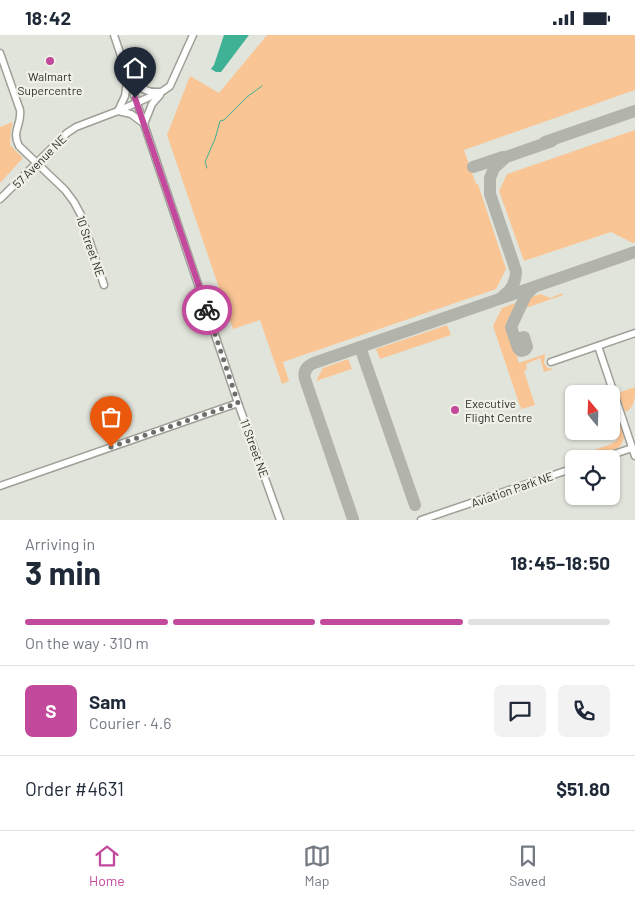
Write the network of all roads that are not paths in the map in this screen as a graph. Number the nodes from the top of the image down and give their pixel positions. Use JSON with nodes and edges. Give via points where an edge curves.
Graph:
{"nodes":[{"id":1,"x":114,"y":35,"type":"edge"},
{"id":2,"x":193,"y":35,"type":"edge"},
{"id":3,"x":0,"y":53,"type":"edge"},
{"id":4,"x":127,"y":77,"type":"junction"},
{"id":5,"x":163,"y":91,"type":"junction"},
{"id":6,"x":136,"y":102,"type":"junction"},
{"id":7,"x":118,"y":111,"type":"junction"},
{"id":8,"x":144,"y":124,"type":"junction"},
{"id":9,"x":37,"y":162,"type":"junction"},
{"id":10,"x":0,"y":199,"type":"edge"},
{"id":11,"x":104,"y":285,"type":"dead end"},
{"id":12,"x":635,"y":333,"type":"edge"},
{"id":13,"x":598,"y":346,"type":"junction"},
{"id":14,"x":551,"y":362,"type":"dead end"},
{"id":15,"x":238,"y":403,"type":"junction"},
{"id":16,"x":632,"y":448,"type":"junction"},
{"id":17,"x":620,"y":452,"type":"edge"},
{"id":18,"x":635,"y":456,"type":"edge"},
{"id":19,"x":565,"y":471,"type":"edge"},
{"id":20,"x":0,"y":486,"type":"edge"},
{"id":21,"x":280,"y":520,"type":"edge"},
{"id":22,"x":421,"y":520,"type":"edge"}],
"edges":[{"from":1,"to":4,"type":"street","name":"11 Street NE"},
{"from":2,"to":5,"type":"street","via":[[170,86]]},
{"from":3,"to":9,"type":"street","name":"10 Street NE","via":[[20,110],[17,141]]},
{"from":4,"to":5,"type":"street","via":[[142,89]]},
{"from":4,"to":6,"type":"street","name":"11 Street NE"},
{"from":4,"to":7,"type":"street","via":[[125,97]]},
{"from":5,"to":6,"type":"street","name":"57 Avenue NE"},
{"from":5,"to":8,"type":"street","via":[[152,104]]},
{"from":6,"to":7,"type":"street","name":"57 Avenue NE"},
{"from":6,"to":8,"type":"street","name":"11 Street NE"},
{"from":7,"to":8,"type":"street","via":[[131,114]]},
{"from":7,"to":9,"type":"street","name":"57 Avenue NE","via":[[76,127]]},
{"from":8,"to":15,"type":"street","name":"11 Street NE"},
{"from":9,"to":10,"type":"street","name":"57 Avenue NE"},
{"from":9,"to":11,"type":"street","name":"10 Street NE","via":[[74,202]]},
{"from":12,"to":13,"type":"street"},
{"from":13,"to":14,"type":"street"},
{"from":13,"to":16,"type":"street"},
{"from":15,"to":20,"type":"street"},
{"from":15,"to":21,"type":"street","name":"11 Street NE"},
{"from":16,"to":17,"type":"street"},
{"from":16,"to":18,"type":"street"},
{"from":19,"to":22,"type":"street","name":"Aviation Park NE"}]}
